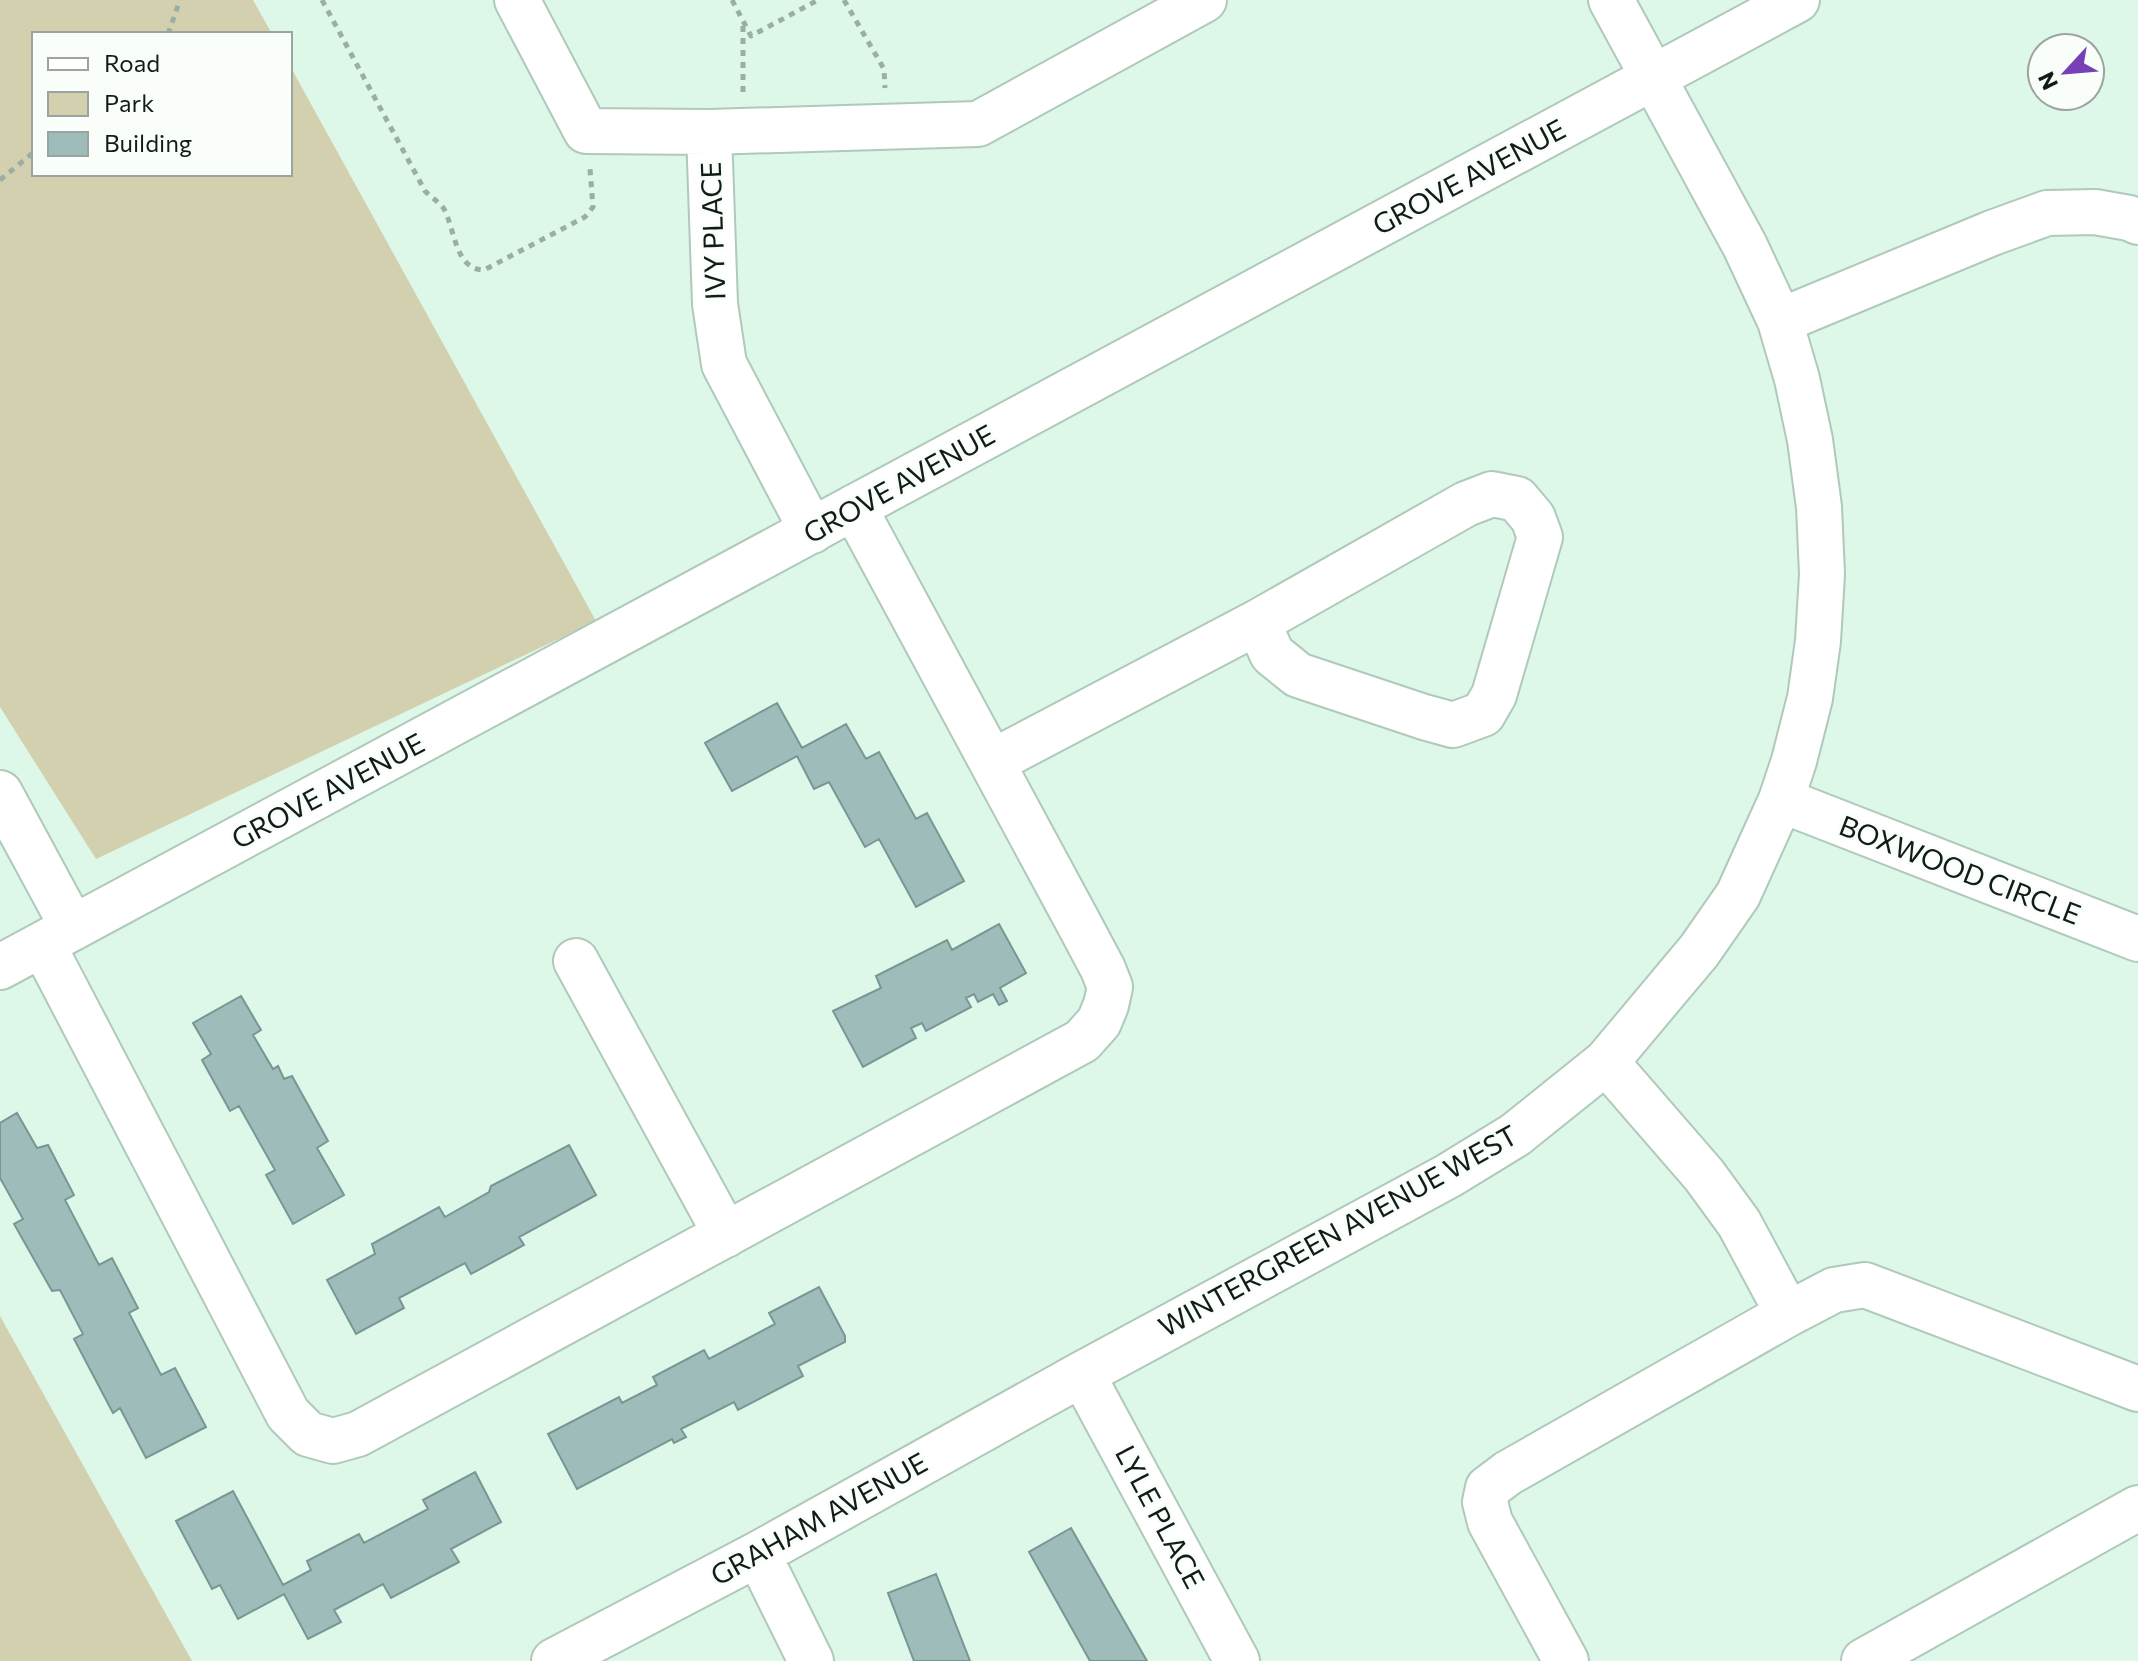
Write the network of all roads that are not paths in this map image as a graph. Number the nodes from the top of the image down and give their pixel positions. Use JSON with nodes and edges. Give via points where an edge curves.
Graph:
{"nodes":[{"id":1,"x":517,"y":0,"type":"edge"},
{"id":2,"x":1204,"y":0,"type":"edge"},
{"id":3,"x":1611,"y":0,"type":"edge"},
{"id":4,"x":1797,"y":0,"type":"edge"},
{"id":5,"x":1653,"y":78,"type":"junction"},
{"id":6,"x":726,"y":132,"type":"junction"},
{"id":7,"x":2138,"y":222,"type":"edge"},
{"id":8,"x":1780,"y":321,"type":"junction"},
{"id":9,"x":854,"y":507,"type":"junction"},
{"id":10,"x":812,"y":531,"type":"junction"},
{"id":11,"x":1258,"y":622,"type":"junction"},
{"id":12,"x":992,"y":762,"type":"junction"},
{"id":13,"x":0,"y":793,"type":"edge"},
{"id":14,"x":1781,"y":800,"type":"junction"},
{"id":15,"x":58,"y":936,"type":"junction"},
{"id":16,"x":2138,"y":939,"type":"edge"},
{"id":17,"x":576,"y":961,"type":"dead end"},
{"id":18,"x":0,"y":967,"type":"edge"},
{"id":19,"x":1606,"y":1062,"type":"junction"},
{"id":20,"x":726,"y":1235,"type":"junction"},
{"id":21,"x":1788,"y":1314,"type":"junction"},
{"id":22,"x":1082,"y":1374,"type":"junction"},
{"id":23,"x":2138,"y":1389,"type":"edge"},
{"id":24,"x":2138,"y":1508,"type":"edge"},
{"id":25,"x":758,"y":1554,"type":"junction"},
{"id":26,"x":554,"y":1661,"type":"edge"},
{"id":27,"x":811,"y":1661,"type":"edge"},
{"id":28,"x":1237,"y":1661,"type":"edge"},
{"id":29,"x":1566,"y":1661,"type":"edge"},
{"id":30,"x":1864,"y":1661,"type":"edge"}],
"edges":[{"from":1,"to":6,"type":"street","name":"IVY PLACE","via":[[586,131]]},
{"from":2,"to":6,"type":"street","via":[[978,124]]},
{"from":3,"to":5,"type":"street","name":"WINTERGREEN AVENUE WEST"},
{"from":4,"to":5,"type":"street","name":"GROVE AVENUE"},
{"from":5,"to":8,"type":"street","name":"WINTERGREEN AVENUE WEST"},
{"from":5,"to":9,"type":"street","name":"GROVE AVENUE"},
{"from":6,"to":10,"type":"street","name":"IVY PLACE","via":[[715,304],[724,364]]},
{"from":7,"to":8,"type":"street","via":[[2095,212],[2047,213]]},
{"from":8,"to":14,"type":"street","name":"WINTERGREEN AVENUE WEST","via":[[1810,440],[1822,574],[1810,698]]},
{"from":9,"to":10,"type":"street","name":"GROVE AVENUE"},
{"from":9,"to":12,"type":"street"},
{"from":10,"to":15,"type":"street","name":"GROVE AVENUE"},
{"from":11,"to":11,"type":"street","via":[[1492,494],[1517,499],[1540,537],[1494,695],[1483,714],[1453,725],[1298,675],[1272,654]]},
{"from":11,"to":12,"type":"street"},
{"from":12,"to":20,"type":"street","via":[[1103,969],[1110,987],[1099,1022],[1082,1041]]},
{"from":13,"to":15,"type":"street"},
{"from":14,"to":16,"type":"street","name":"BOXWOOD CIRCLE"},
{"from":14,"to":19,"type":"street","name":"WINTERGREEN AVENUE WEST","via":[[1738,895],[1699,951]]},
{"from":15,"to":18,"type":"street","name":"GROVE AVENUE"},
{"from":15,"to":20,"type":"street","via":[[288,1414],[308,1434],[333,1441],[358,1434]]},
{"from":17,"to":20,"type":"street"},
{"from":19,"to":21,"type":"street","via":[[1739,1223]]},
{"from":19,"to":22,"type":"street","name":"WINTERGREEN AVENUE WEST","via":[[1515,1135],[1448,1176]]},
{"from":21,"to":23,"type":"street","via":[[1834,1290],[1865,1285]]},
{"from":21,"to":29,"type":"street","via":[[1488,1488],[1490,1522]]},
{"from":22,"to":25,"type":"street","name":"GRAHAM AVENUE"},
{"from":22,"to":28,"type":"street","name":"LYLE PLACE"},
{"from":24,"to":30,"type":"street"},
{"from":25,"to":26,"type":"street","name":"GRAHAM AVENUE"},
{"from":25,"to":27,"type":"street"}]}
